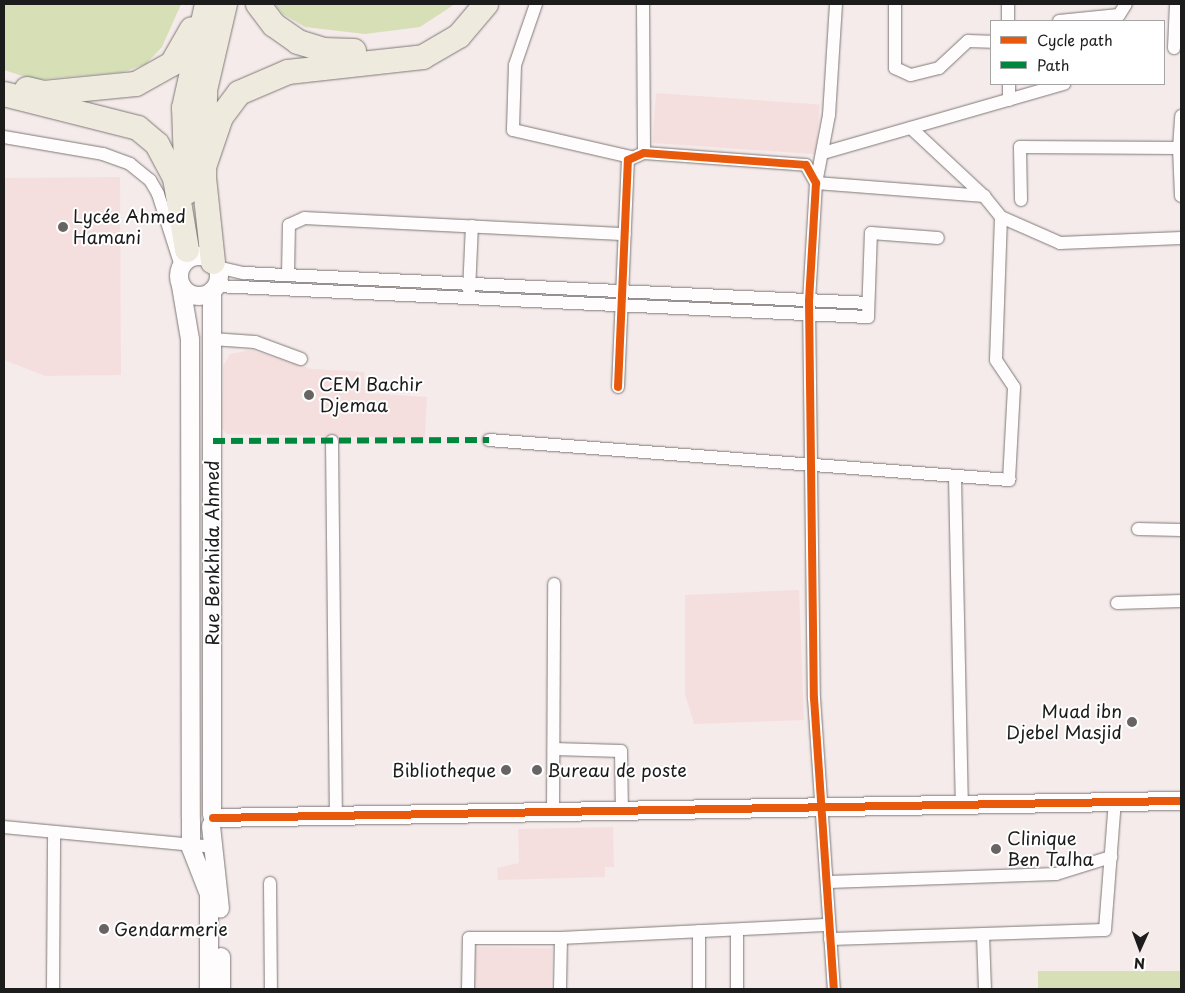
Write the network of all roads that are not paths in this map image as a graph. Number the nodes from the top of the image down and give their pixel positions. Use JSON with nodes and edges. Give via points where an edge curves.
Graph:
{"nodes":[{"id":1,"x":199,"y":4,"type":"edge"},
{"id":2,"x":207,"y":4,"type":"edge"},
{"id":3,"x":225,"y":4,"type":"edge"},
{"id":4,"x":258,"y":4,"type":"edge"},
{"id":5,"x":470,"y":4,"type":"edge"},
{"id":6,"x":486,"y":4,"type":"edge"},
{"id":7,"x":536,"y":4,"type":"edge"},
{"id":8,"x":643,"y":4,"type":"edge"},
{"id":9,"x":836,"y":4,"type":"edge"},
{"id":10,"x":894,"y":4,"type":"edge"},
{"id":11,"x":1008,"y":4,"type":"edge"},
{"id":12,"x":1126,"y":4,"type":"edge"},
{"id":13,"x":1176,"y":4,"type":"edge"},
{"id":14,"x":1008,"y":20,"type":"edge"},
{"id":15,"x":1069,"y":20,"type":"edge"},
{"id":16,"x":990,"y":42,"type":"edge"},
{"id":17,"x":1173,"y":49,"type":"edge"},
{"id":18,"x":4,"y":80,"type":"edge"},
{"id":19,"x":1009,"y":85,"type":"edge"},
{"id":20,"x":1061,"y":85,"type":"edge"},
{"id":21,"x":4,"y":94,"type":"edge"},
{"id":22,"x":1009,"y":100,"type":"junction"},
{"id":23,"x":1181,"y":116,"type":"edge"},
{"id":24,"x":911,"y":128,"type":"junction"},
{"id":25,"x":4,"y":137,"type":"edge"},
{"id":26,"x":1179,"y":148,"type":"junction"},
{"id":27,"x":644,"y":153,"type":"junction"},
{"id":28,"x":823,"y":154,"type":"junction"},
{"id":29,"x":631,"y":157,"type":"junction"},
{"id":30,"x":204,"y":167,"type":"junction"},
{"id":31,"x":816,"y":183,"type":"junction"},
{"id":32,"x":984,"y":196,"type":"junction"},
{"id":33,"x":1181,"y":196,"type":"edge"},
{"id":34,"x":1020,"y":200,"type":"dead end"},
{"id":35,"x":1002,"y":217,"type":"junction"},
{"id":36,"x":472,"y":226,"type":"junction"},
{"id":37,"x":625,"y":234,"type":"junction"},
{"id":38,"x":938,"y":238,"type":"dead end"},
{"id":39,"x":1181,"y":238,"type":"edge"},
{"id":40,"x":185,"y":259,"type":"junction"},
{"id":41,"x":215,"y":264,"type":"junction"},
{"id":42,"x":288,"y":275,"type":"junction"},
{"id":43,"x":470,"y":284,"type":"junction"},
{"id":44,"x":181,"y":286,"type":"junction"},
{"id":45,"x":215,"y":288,"type":"junction"},
{"id":46,"x":622,"y":292,"type":"junction"},
{"id":47,"x":469,"y":299,"type":"junction"},
{"id":48,"x":809,"y":301,"type":"junction"},
{"id":49,"x":868,"y":303,"type":"junction"},
{"id":50,"x":622,"y":306,"type":"junction"},
{"id":51,"x":809,"y":314,"type":"junction"},
{"id":52,"x":212,"y":339,"type":"junction"},
{"id":53,"x":300,"y":359,"type":"dead end"},
{"id":54,"x":618,"y":386,"type":"dead end"},
{"id":55,"x":489,"y":440,"type":"dead end"},
{"id":56,"x":332,"y":441,"type":"dead end"},
{"id":57,"x":814,"y":467,"type":"junction"},
{"id":58,"x":956,"y":477,"type":"junction"},
{"id":59,"x":1138,"y":529,"type":"dead end"},
{"id":60,"x":1181,"y":530,"type":"edge"},
{"id":61,"x":554,"y":584,"type":"dead end"},
{"id":62,"x":1181,"y":601,"type":"edge"},
{"id":63,"x":1117,"y":603,"type":"dead end"},
{"id":64,"x":554,"y":749,"type":"junction"},
{"id":65,"x":1181,"y":800,"type":"edge"},
{"id":66,"x":1115,"y":801,"type":"junction"},
{"id":67,"x":962,"y":803,"type":"junction"},
{"id":68,"x":825,"y":808,"type":"junction"},
{"id":69,"x":622,"y":812,"type":"junction"},
{"id":70,"x":553,"y":813,"type":"junction"},
{"id":71,"x":336,"y":816,"type":"junction"},
{"id":72,"x":191,"y":820,"type":"junction"},
{"id":73,"x":212,"y":820,"type":"junction"},
{"id":74,"x":4,"y":827,"type":"edge"},
{"id":75,"x":54,"y":832,"type":"junction"},
{"id":76,"x":214,"y":847,"type":"junction"},
{"id":77,"x":191,"y":848,"type":"junction"},
{"id":78,"x":1111,"y":857,"type":"junction"},
{"id":79,"x":270,"y":882,"type":"dead end"},
{"id":80,"x":829,"y":882,"type":"junction"},
{"id":81,"x":828,"y":925,"type":"junction"},
{"id":82,"x":737,"y":930,"type":"junction"},
{"id":83,"x":699,"y":932,"type":"junction"},
{"id":84,"x":983,"y":935,"type":"junction"},
{"id":85,"x":561,"y":938,"type":"junction"},
{"id":86,"x":830,"y":939,"type":"junction"},
{"id":87,"x":53,"y":989,"type":"edge"},
{"id":88,"x":209,"y":989,"type":"edge"},
{"id":89,"x":221,"y":989,"type":"edge"},
{"id":90,"x":271,"y":989,"type":"edge"},
{"id":91,"x":468,"y":989,"type":"edge"},
{"id":92,"x":560,"y":989,"type":"edge"},
{"id":93,"x":700,"y":989,"type":"edge"},
{"id":94,"x":737,"y":989,"type":"edge"},
{"id":95,"x":834,"y":989,"type":"edge"},
{"id":96,"x":985,"y":989,"type":"edge"}],
"edges":[{"from":1,"to":18,"type":"highway","via":[[191,33],[172,64],[136,84],[44,93]]},
{"from":2,"to":40,"type":"highway","via":[[184,108]]},
{"from":3,"to":30,"type":"highway","via":[[205,90]]},
{"from":4,"to":5,"type":"highway","via":[[274,25],[298,42],[324,50],[359,51],[428,40],[449,27]]},
{"from":6,"to":30,"type":"highway","via":[[459,36],[423,57],[288,72],[239,93],[221,117]]},
{"from":7,"to":29,"type":"street","via":[[515,65],[514,130]]},
{"from":8,"to":27,"type":"street"},
{"from":9,"to":28,"type":"street"},
{"from":10,"to":16,"type":"street","via":[[895,68],[911,75],[939,68],[968,41]]},
{"from":11,"to":14,"type":"street"},
{"from":12,"to":15,"type":"street","via":[[1119,15]]},
{"from":13,"to":17,"type":"street"},
{"from":19,"to":22,"type":"street"},
{"from":20,"to":22,"type":"street"},
{"from":21,"to":40,"type":"highway","via":[[131,126],[157,144],[175,178]]},
{"from":22,"to":24,"type":"street"},
{"from":23,"to":26,"type":"street"},
{"from":24,"to":28,"type":"street"},
{"from":24,"to":32,"type":"street"},
{"from":25,"to":40,"type":"street","via":[[103,154],[130,164],[158,194]]},
{"from":26,"to":33,"type":"street"},
{"from":26,"to":34,"type":"street","via":[[1020,147]]},
{"from":27,"to":29,"type":"street"},
{"from":27,"to":31,"type":"street","via":[[798,161],[813,173]]},
{"from":28,"to":31,"type":"street"},
{"from":29,"to":37,"type":"street"},
{"from":30,"to":41,"type":"highway"},
{"from":31,"to":32,"type":"street"},
{"from":31,"to":48,"type":"street"},
{"from":32,"to":35,"type":"street"},
{"from":35,"to":39,"type":"street","via":[[1060,243]]},
{"from":35,"to":58,"type":"street","via":[[996,360],[1014,387],[1009,480]]},
{"from":36,"to":37,"type":"street"},
{"from":36,"to":42,"type":"street","via":[[305,218],[289,226]]},
{"from":36,"to":43,"type":"street"},
{"from":37,"to":46,"type":"street"},
{"from":38,"to":49,"type":"street","via":[[871,233]]},
{"from":40,"to":41,"type":"main road","via":[[200,256]]},
{"from":40,"to":44,"type":"main road"},
{"from":41,"to":42,"type":"street"},
{"from":41,"to":45,"type":"main road"},
{"from":42,"to":43,"type":"street"},
{"from":43,"to":46,"type":"street"},
{"from":43,"to":47,"type":"street"},
{"from":44,"to":45,"type":"main road","via":[[198,296]]},
{"from":44,"to":72,"type":"main road","via":[[190,339]]},
{"from":45,"to":47,"type":"street"},
{"from":45,"to":52,"type":"main road","name":"Rue Benkhida Ahmed"},
{"from":46,"to":48,"type":"street"},
{"from":46,"to":50,"type":"street"},
{"from":47,"to":50,"type":"street"},
{"from":48,"to":49,"type":"street"},
{"from":48,"to":51,"type":"street"},
{"from":49,"to":51,"type":"street","via":[[868,317]]},
{"from":50,"to":51,"type":"street"},
{"from":50,"to":54,"type":"street"},
{"from":51,"to":57,"type":"street"},
{"from":52,"to":53,"type":"street","via":[[255,342]]},
{"from":52,"to":73,"type":"main road","name":"Rue Benkhida Ahmed"},
{"from":55,"to":57,"type":"street"},
{"from":56,"to":71,"type":"street"},
{"from":57,"to":58,"type":"street"},
{"from":57,"to":68,"type":"street","via":[[814,698]]},
{"from":58,"to":67,"type":"street"},
{"from":59,"to":60,"type":"street"},
{"from":61,"to":64,"type":"street"},
{"from":62,"to":63,"type":"street"},
{"from":64,"to":69,"type":"street","via":[[621,751]]},
{"from":64,"to":70,"type":"street"},
{"from":65,"to":66,"type":"main road"},
{"from":66,"to":67,"type":"main road"},
{"from":66,"to":78,"type":"street"},
{"from":67,"to":68,"type":"main road"},
{"from":68,"to":69,"type":"main road"},
{"from":68,"to":80,"type":"street"},
{"from":69,"to":70,"type":"main road"},
{"from":70,"to":71,"type":"main road"},
{"from":71,"to":73,"type":"main road"},
{"from":72,"to":73,"type":"main road","via":[[198,830]]},
{"from":72,"to":77,"type":"main road"},
{"from":73,"to":76,"type":"main road","name":"Rue Benkhida Ahmed"},
{"from":74,"to":75,"type":"street"},
{"from":75,"to":77,"type":"street"},
{"from":75,"to":87,"type":"street"},
{"from":76,"to":77,"type":"street"},
{"from":76,"to":89,"type":"main road","name":"Rue Benkhida Ahmed"},
{"from":77,"to":88,"type":"main road","via":[[209,894]]},
{"from":78,"to":80,"type":"street","via":[[1056,874]]},
{"from":78,"to":84,"type":"street","via":[[1105,930]]},
{"from":79,"to":90,"type":"street"},
{"from":80,"to":81,"type":"street"},
{"from":81,"to":82,"type":"street"},
{"from":81,"to":86,"type":"street"},
{"from":82,"to":83,"type":"street"},
{"from":82,"to":94,"type":"street"},
{"from":83,"to":85,"type":"street"},
{"from":83,"to":93,"type":"street"},
{"from":84,"to":86,"type":"street"},
{"from":84,"to":96,"type":"street"},
{"from":85,"to":91,"type":"street","via":[[469,938]]},
{"from":85,"to":92,"type":"street"},
{"from":86,"to":95,"type":"street"}]}
